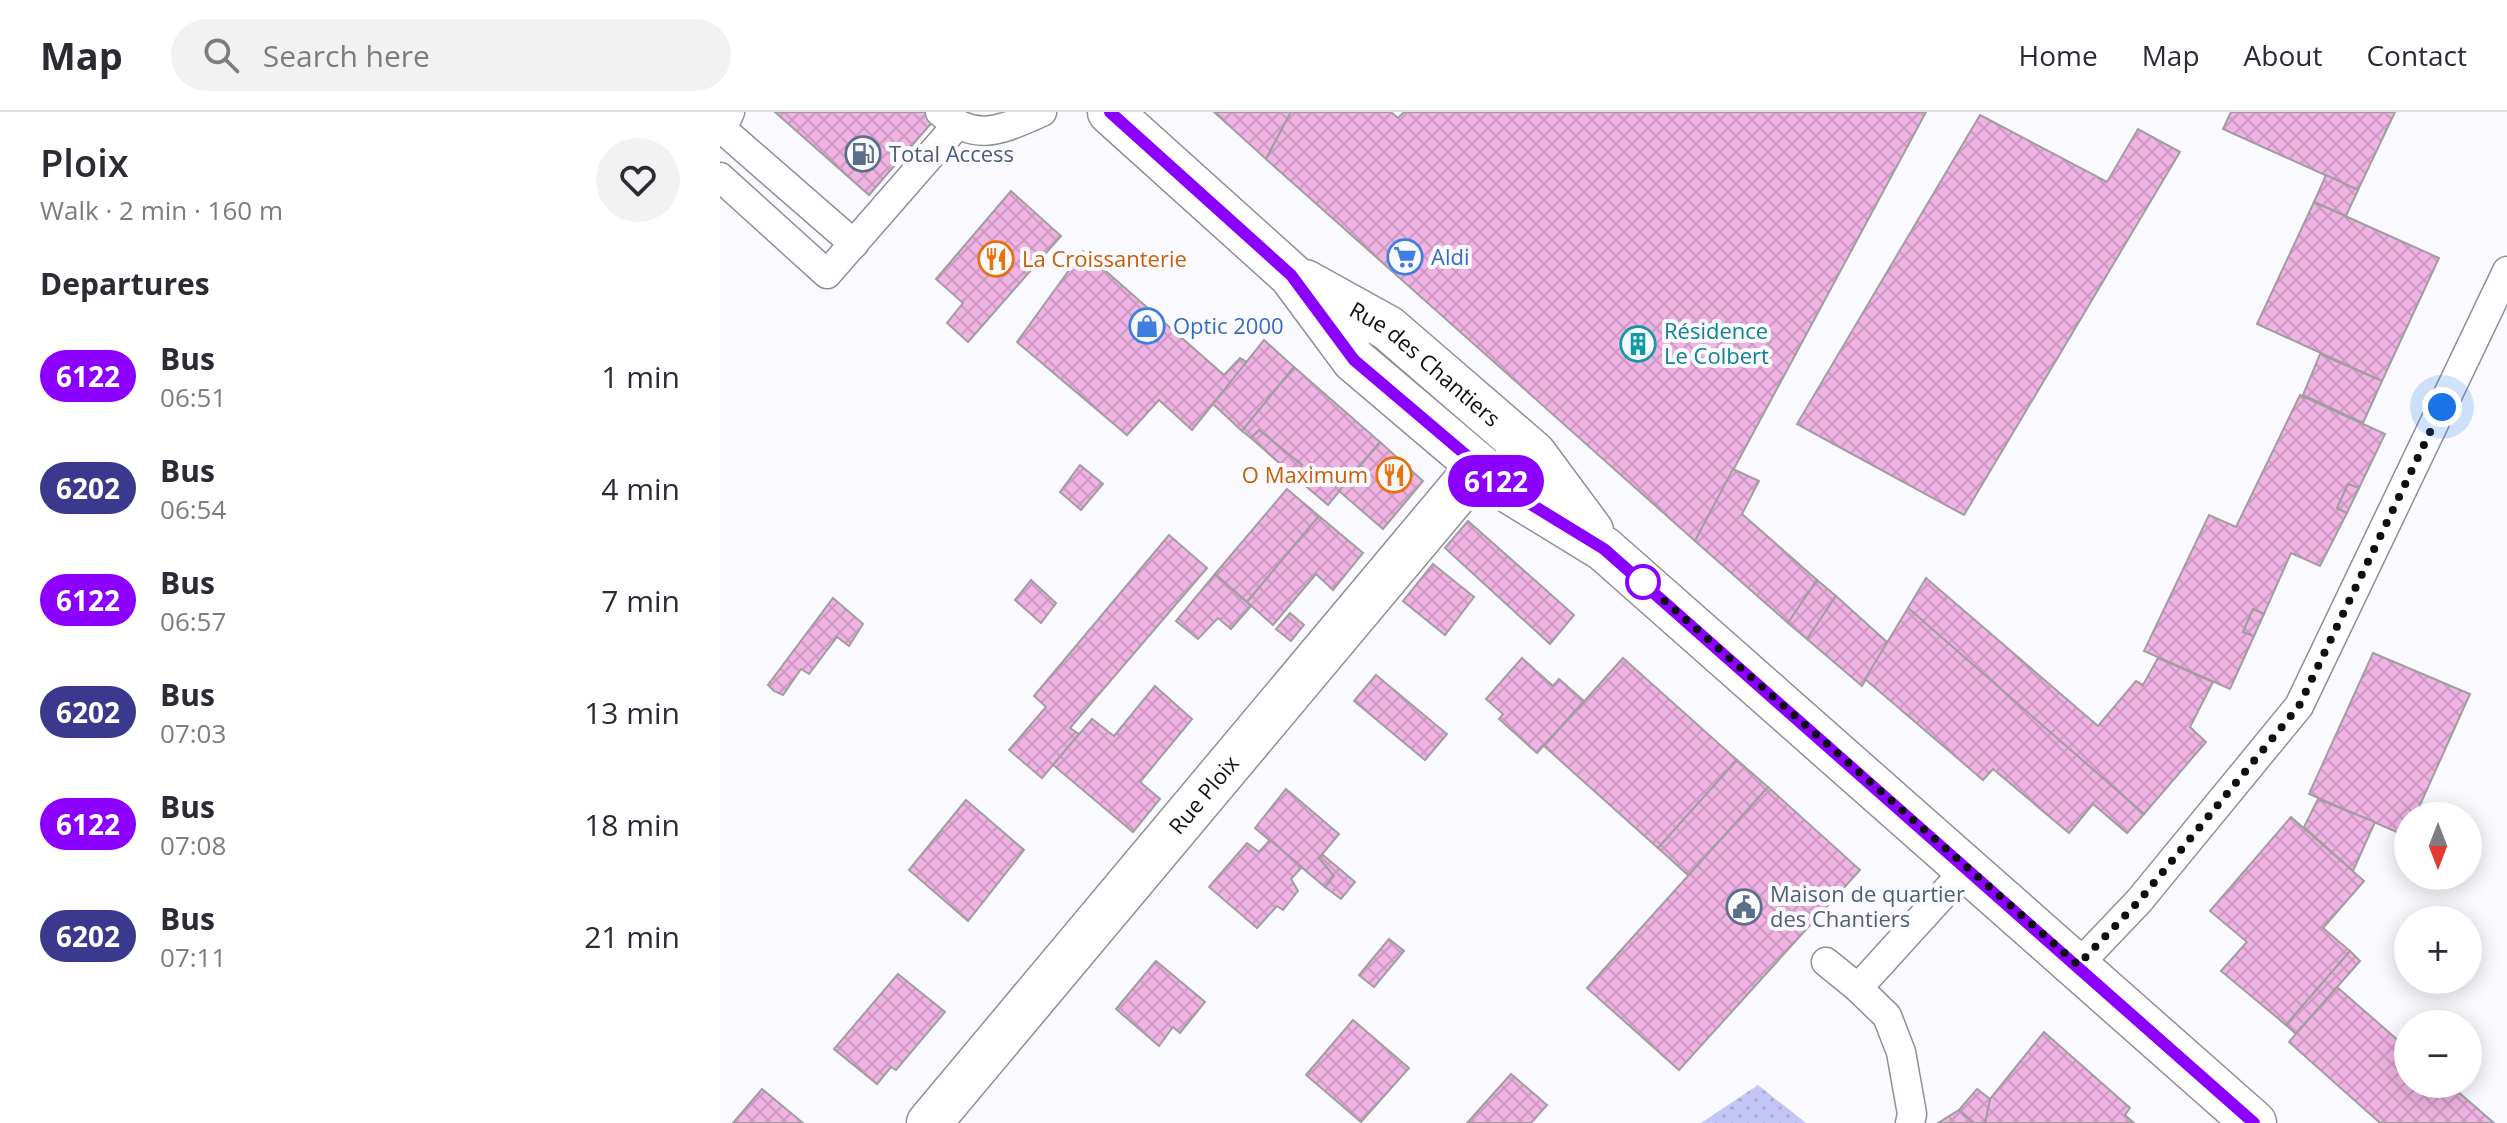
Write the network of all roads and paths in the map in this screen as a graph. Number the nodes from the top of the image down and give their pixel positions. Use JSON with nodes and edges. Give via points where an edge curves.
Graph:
{"nodes":[{"id":1,"x":730,"y":112,"type":"edge"},
{"id":2,"x":1042,"y":112,"type":"edge"},
{"id":3,"x":1110,"y":112,"type":"edge"},
{"id":4,"x":948,"y":119,"type":"edge"},
{"id":5,"x":720,"y":177,"type":"edge"},
{"id":6,"x":854,"y":244,"type":"junction"},
{"id":7,"x":2507,"y":271,"type":"edge"},
{"id":8,"x":1291,"y":275,"type":"junction"},
{"id":9,"x":1479,"y":466,"type":"junction"},
{"id":10,"x":1604,"y":549,"type":"junction"},
{"id":11,"x":1968,"y":867,"type":"junction"},
{"id":12,"x":1826,"y":962,"type":"dead end"},
{"id":13,"x":2078,"y":965,"type":"junction"},
{"id":14,"x":1858,"y":988,"type":"junction"},
{"id":15,"x":929,"y":1123,"type":"edge"},
{"id":16,"x":1910,"y":1123,"type":"edge"},
{"id":17,"x":2254,"y":1123,"type":"edge"}],
"edges":[{"from":1,"to":6,"type":"lane","via":[[722,129]]},
{"from":2,"to":4,"type":"lane","via":[[991,133]]},
{"from":3,"to":8,"type":"main road","name":"Rue des Chantiers"},
{"from":4,"to":6,"type":"lane"},
{"from":5,"to":6,"type":"lane","via":[[827,274]]},
{"from":7,"to":13,"type":"lane","via":[[2299,706],[2139,901]]},
{"from":8,"to":9,"type":"main road","name":"Rue des Chantiers","via":[[1354,360]]},
{"from":8,"to":10,"type":"main road","name":"Rue des Chantiers","via":[[1388,328],[1534,454]]},
{"from":9,"to":10,"type":"main road","name":"Rue des Chantiers","via":[[1506,489]]},
{"from":9,"to":15,"type":"main road","name":"Rue Ploix"},
{"from":10,"to":11,"type":"main road","name":"Rue des Chantiers"},
{"from":11,"to":13,"type":"main road","name":"Rue des Chantiers"},
{"from":11,"to":14,"type":"lane"},
{"from":12,"to":14,"type":"lane"},
{"from":13,"to":17,"type":"main road","name":"Rue des Chantiers"},
{"from":14,"to":16,"type":"lane","via":[[1887,1016],[1901,1052]]}]}
